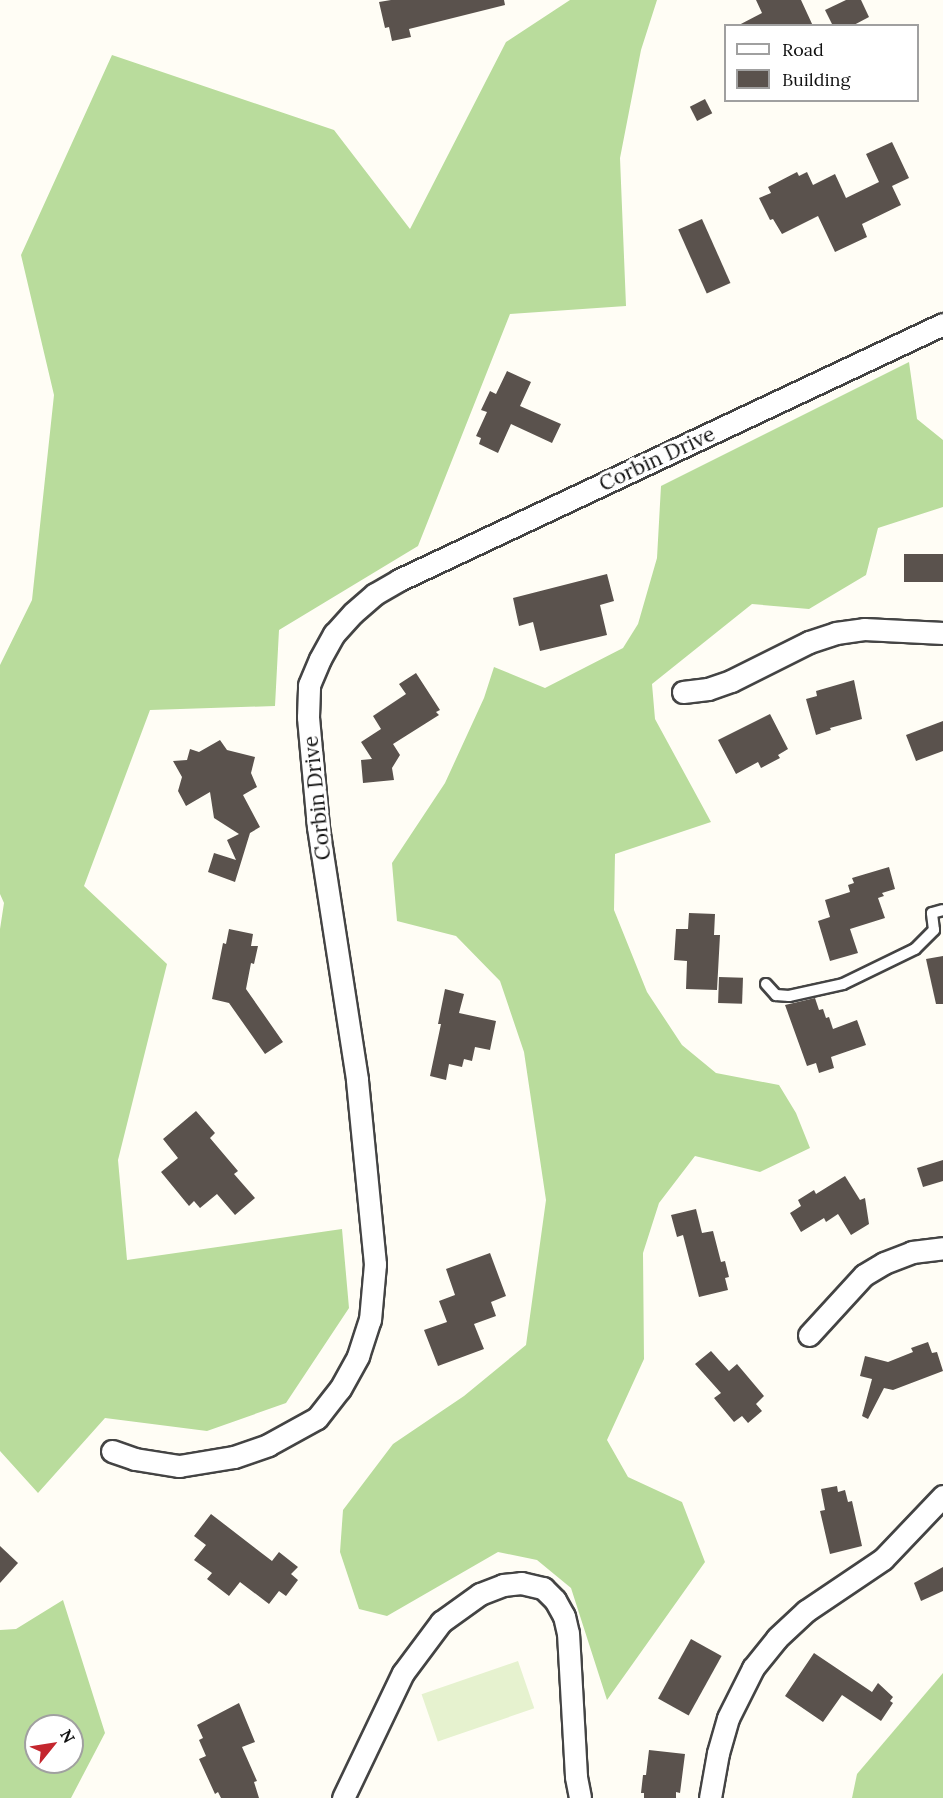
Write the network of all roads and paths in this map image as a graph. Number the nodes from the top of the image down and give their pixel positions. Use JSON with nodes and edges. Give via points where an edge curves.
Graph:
{"nodes":[{"id":1,"x":943,"y":324,"type":"edge"},
{"id":2,"x":943,"y":633,"type":"edge"},
{"id":3,"x":683,"y":692,"type":"dead end"},
{"id":4,"x":943,"y":910,"type":"edge"},
{"id":5,"x":766,"y":984,"type":"dead end"},
{"id":6,"x":943,"y":1248,"type":"edge"},
{"id":7,"x":809,"y":1335,"type":"dead end"},
{"id":8,"x":112,"y":1451,"type":"dead end"},
{"id":9,"x":943,"y":1496,"type":"edge"},
{"id":10,"x":343,"y":1798,"type":"edge"},
{"id":11,"x":580,"y":1798,"type":"edge"},
{"id":12,"x":710,"y":1798,"type":"edge"}],
"edges":[{"from":1,"to":8,"type":"street","name":"Corbin Drive","via":[[399,580],[367,600],[334,634],[309,685],[308,717],[318,827],[359,1093],[375,1264],[370,1320],[358,1356],[340,1389],[316,1418],[268,1445],[234,1457],[179,1466]]},
{"from":2,"to":3,"type":"street","via":[[864,629],[836,633],[809,642],[731,681]]},
{"from":4,"to":5,"type":"lane","via":[[932,913],[934,930],[915,949],[843,984],[789,996],[776,996]]},
{"from":6,"to":7,"type":"street","via":[[912,1252],[864,1275]]},
{"from":9,"to":12,"type":"street","via":[[883,1559],[806,1611],[753,1668],[728,1718]]},
{"from":10,"to":11,"type":"street","via":[[404,1673],[441,1622],[480,1594],[521,1582],[543,1588],[564,1616]]}]}
